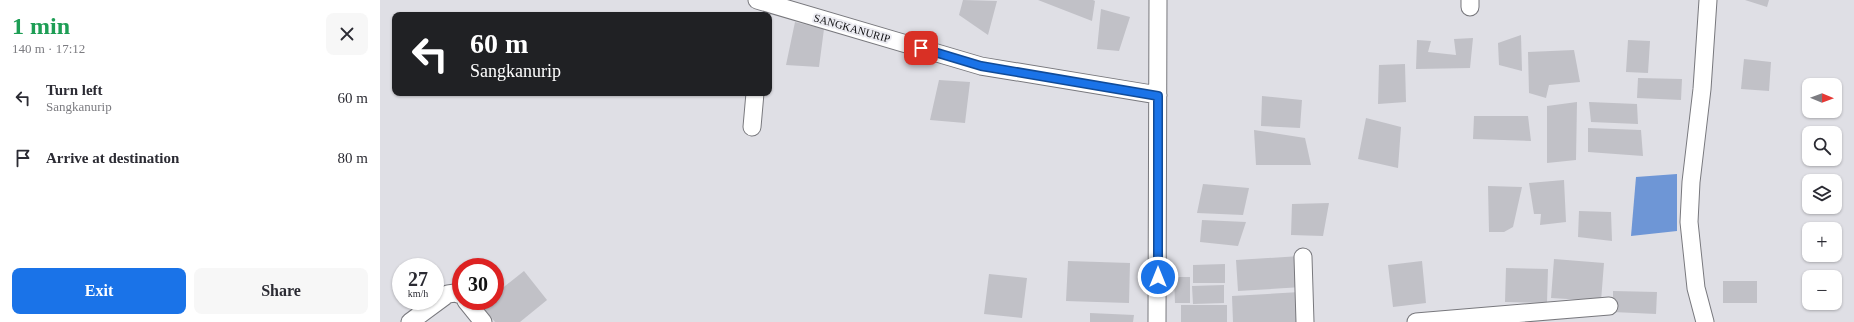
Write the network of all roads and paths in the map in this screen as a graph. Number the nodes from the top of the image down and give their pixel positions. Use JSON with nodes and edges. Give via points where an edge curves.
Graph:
{"nodes":[{"id":1,"x":1158,"y":0,"type":"edge"},
{"id":2,"x":1708,"y":0,"type":"edge"},
{"id":3,"x":765,"y":6,"type":"edge"},
{"id":4,"x":755,"y":96,"type":"edge"},
{"id":5,"x":1158,"y":96,"type":"junction"},
{"id":6,"x":752,"y":127,"type":"dead end"},
{"id":7,"x":1303,"y":257,"type":"dead end"},
{"id":8,"x":452,"y":293,"type":"edge"},
{"id":9,"x":1609,"y":306,"type":"dead end"},
{"id":10,"x":473,"y":310,"type":"edge"},
{"id":11,"x":410,"y":322,"type":"edge"},
{"id":12,"x":483,"y":322,"type":"edge"},
{"id":13,"x":1158,"y":322,"type":"edge"},
{"id":14,"x":1305,"y":322,"type":"edge"},
{"id":15,"x":1416,"y":322,"type":"edge"},
{"id":16,"x":1705,"y":322,"type":"edge"}],
"edges":[{"from":1,"to":5,"type":"street"},
{"from":2,"to":16,"type":"street","via":[[1689,222],[1696,288]]},
{"from":3,"to":5,"type":"street","name":"SANGKANURIP","via":[[981,66]]},
{"from":4,"to":6,"type":"street"},
{"from":5,"to":13,"type":"street"},
{"from":7,"to":14,"type":"street"},
{"from":8,"to":11,"type":"street"},
{"from":9,"to":15,"type":"street"},
{"from":10,"to":12,"type":"street"}]}
